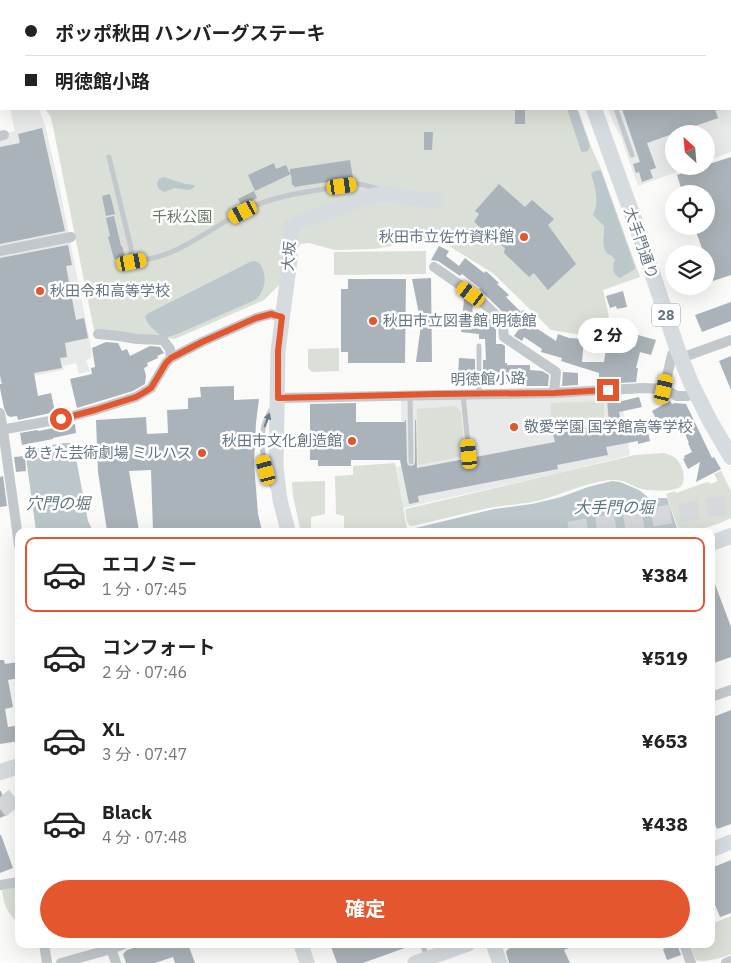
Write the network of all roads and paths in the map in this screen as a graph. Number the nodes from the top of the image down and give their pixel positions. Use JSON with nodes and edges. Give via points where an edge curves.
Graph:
{"nodes":[{"id":1,"x":594,"y":110,"type":"edge"},
{"id":2,"x":616,"y":110,"type":"edge"},
{"id":3,"x":632,"y":155,"type":"dead end"},
{"id":4,"x":109,"y":157,"type":"dead end"},
{"id":5,"x":430,"y":200,"type":"joint"},
{"id":6,"x":71,"y":237,"type":"dead end"},
{"id":7,"x":0,"y":251,"type":"edge"},
{"id":8,"x":434,"y":267,"type":"dead end"},
{"id":9,"x":282,"y":317,"type":"junction"},
{"id":10,"x":98,"y":334,"type":"dead end"},
{"id":11,"x":731,"y":340,"type":"edge"},
{"id":12,"x":479,"y":346,"type":"dead end"},
{"id":13,"x":679,"y":353,"type":"junction"},
{"id":14,"x":171,"y":358,"type":"junction"},
{"id":15,"x":664,"y":389,"type":"junction"},
{"id":16,"x":696,"y":392,"type":"junction"},
{"id":17,"x":554,"y":393,"type":"junction"},
{"id":18,"x":463,"y":394,"type":"junction"},
{"id":19,"x":479,"y":394,"type":"junction"},
{"id":20,"x":410,"y":395,"type":"junction"},
{"id":21,"x":278,"y":398,"type":"junction"},
{"id":22,"x":0,"y":413,"type":"edge"},
{"id":23,"x":2,"y":430,"type":"edge"},
{"id":24,"x":469,"y":454,"type":"dead end"},
{"id":25,"x":731,"y":457,"type":"edge"},
{"id":26,"x":411,"y":462,"type":"dead end"},
{"id":27,"x":16,"y":528,"type":"edge"},
{"id":28,"x":287,"y":528,"type":"edge"},
{"id":29,"x":731,"y":536,"type":"edge"},
{"id":30,"x":715,"y":542,"type":"edge"},
{"id":31,"x":731,"y":690,"type":"edge"},
{"id":32,"x":715,"y":696,"type":"edge"},
{"id":33,"x":15,"y":767,"type":"edge"},
{"id":34,"x":0,"y":772,"type":"edge"},
{"id":35,"x":731,"y":842,"type":"edge"},
{"id":36,"x":715,"y":848,"type":"edge"},
{"id":37,"x":15,"y":883,"type":"edge"},
{"id":38,"x":0,"y":885,"type":"edge"},
{"id":39,"x":45,"y":948,"type":"edge"},
{"id":40,"x":104,"y":948,"type":"edge"},
{"id":41,"x":111,"y":948,"type":"edge"},
{"id":42,"x":302,"y":948,"type":"edge"},
{"id":43,"x":422,"y":948,"type":"edge"},
{"id":44,"x":457,"y":948,"type":"edge"},
{"id":45,"x":495,"y":948,"type":"edge"},
{"id":46,"x":685,"y":948,"type":"edge"},
{"id":47,"x":421,"y":961,"type":"edge"},
{"id":48,"x":731,"y":961,"type":"edge"},
{"id":49,"x":47,"y":963,"type":"edge"},
{"id":50,"x":60,"y":963,"type":"edge"},
{"id":51,"x":116,"y":963,"type":"edge"},
{"id":52,"x":307,"y":963,"type":"edge"},
{"id":53,"x":500,"y":963,"type":"edge"},
{"id":54,"x":691,"y":963,"type":"edge"},
{"id":55,"x":726,"y":963,"type":"edge"}],
"edges":[{"from":1,"to":13,"type":"main road","name":"大手門通り","number":"28"},
{"from":2,"to":3,"type":"lane"},
{"from":4,"to":5,"type":"lane","via":[[132,262],[170,253],[252,207],[314,190],[356,184]]},
{"from":5,"to":9,"type":"street","name":"大坂","via":[[374,195],[291,227]]},
{"from":6,"to":7,"type":"street"},
{"from":8,"to":17,"type":"street","via":[[498,318],[504,337],[556,372]]},
{"from":9,"to":14,"type":"street","via":[[271,314],[256,318]]},
{"from":9,"to":21,"type":"street"},
{"from":10,"to":14,"type":"street","via":[[163,340],[170,348]]},
{"from":11,"to":13,"type":"street"},
{"from":12,"to":19,"type":"lane"},
{"from":13,"to":15,"type":"street","via":[[672,355]]},
{"from":13,"to":16,"type":"main road","name":"大手門通り","number":"28"},
{"from":14,"to":23,"type":"street","via":[[151,388],[136,397],[61,419]]},
{"from":15,"to":16,"type":"street","name":"明徳館小路","via":[[677,396]]},
{"from":15,"to":17,"type":"street","name":"明徳館小路"},
{"from":16,"to":25,"type":"main road","name":"大手門通り","number":"28"},
{"from":17,"to":19,"type":"street","name":"明徳館小路"},
{"from":18,"to":19,"type":"street","name":"明徳館小路"},
{"from":18,"to":20,"type":"street","name":"明徳館小路"},
{"from":18,"to":24,"type":"lane"},
{"from":20,"to":21,"type":"street","name":"明徳館小路"},
{"from":20,"to":26,"type":"lane"},
{"from":21,"to":28,"type":"street","via":[[276,467]]},
{"from":22,"to":23,"type":"street"},
{"from":23,"to":27,"type":"street"},
{"from":29,"to":30,"type":"main road"},
{"from":31,"to":32,"type":"street"},
{"from":33,"to":34,"type":"main road"},
{"from":35,"to":36,"type":"street"},
{"from":37,"to":38,"type":"street"},
{"from":39,"to":49,"type":"street"},
{"from":40,"to":50,"type":"street"},
{"from":41,"to":51,"type":"street"},
{"from":42,"to":52,"type":"street"},
{"from":43,"to":47,"type":"lane"},
{"from":44,"to":47,"type":"street"},
{"from":45,"to":53,"type":"street"},
{"from":46,"to":54,"type":"street"},
{"from":48,"to":55,"type":"street"}]}
